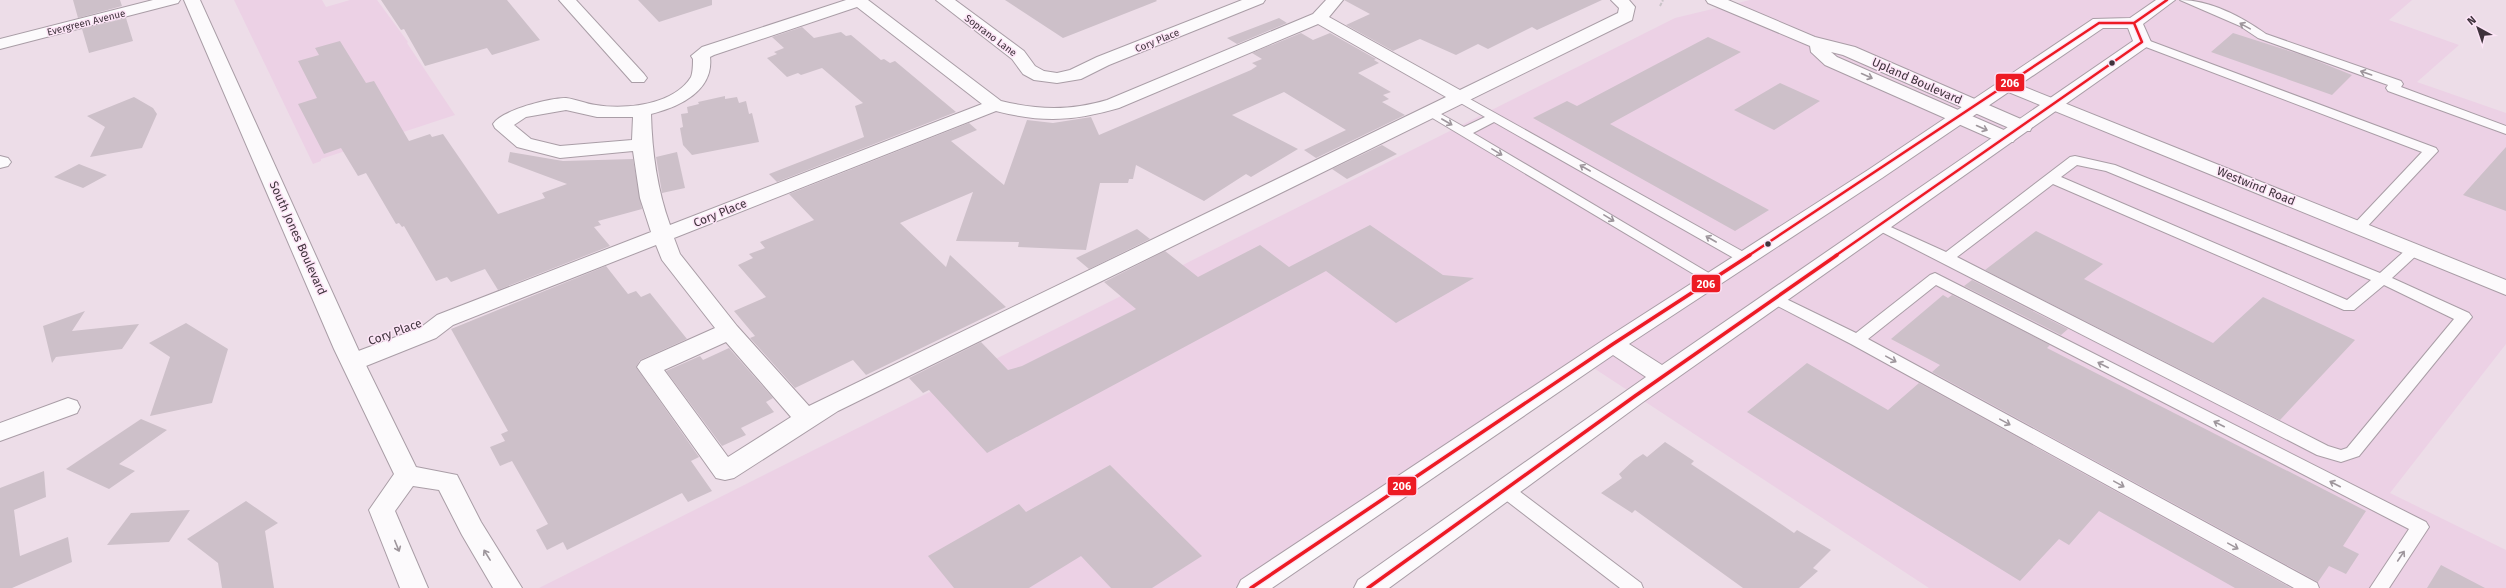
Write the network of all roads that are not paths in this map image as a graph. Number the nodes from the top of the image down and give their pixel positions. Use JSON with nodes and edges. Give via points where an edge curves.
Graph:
{"nodes":[{"id":1,"x":172,"y":0,"type":"edge"},
{"id":2,"x":192,"y":0,"type":"edge"},
{"id":3,"x":944,"y":0,"type":"edge"},
{"id":4,"x":1257,"y":0,"type":"edge"},
{"id":5,"x":1335,"y":0,"type":"edge"},
{"id":6,"x":1619,"y":0,"type":"edge"},
{"id":7,"x":1714,"y":0,"type":"edge"},
{"id":8,"x":2167,"y":0,"type":"edge"},
{"id":9,"x":2186,"y":0,"type":"edge"},
{"id":10,"x":572,"y":1,"type":"edge"},
{"id":11,"x":1319,"y":18,"type":"junction"},
{"id":12,"x":2134,"y":22,"type":"junction"},
{"id":13,"x":1809,"y":41,"type":"junction"},
{"id":14,"x":2142,"y":42,"type":"junction"},
{"id":15,"x":0,"y":44,"type":"edge"},
{"id":16,"x":638,"y":78,"type":"dead end"},
{"id":17,"x":1057,"y":78,"type":"joint"},
{"id":18,"x":2007,"y":85,"type":"junction"},
{"id":19,"x":1461,"y":98,"type":"junction"},
{"id":20,"x":995,"y":105,"type":"junction"},
{"id":21,"x":2054,"y":105,"type":"junction"},
{"id":22,"x":1974,"y":106,"type":"junction"},
{"id":23,"x":642,"y":111,"type":"junction"},
{"id":24,"x":1430,"y":113,"type":"junction"},
{"id":25,"x":1495,"y":116,"type":"junction"},
{"id":26,"x":1958,"y":117,"type":"junction"},
{"id":27,"x":2506,"y":130,"type":"edge"},
{"id":28,"x":1464,"y":132,"type":"junction"},
{"id":29,"x":2014,"y":133,"type":"junction"},
{"id":30,"x":642,"y":145,"type":"junction"},
{"id":31,"x":2051,"y":178,"type":"junction"},
{"id":32,"x":1879,"y":226,"type":"junction"},
{"id":33,"x":2359,"y":227,"type":"junction"},
{"id":34,"x":664,"y":235,"type":"junction"},
{"id":35,"x":2414,"y":250,"type":"junction"},
{"id":36,"x":1744,"y":258,"type":"junction"},
{"id":37,"x":1947,"y":258,"type":"junction"},
{"id":38,"x":1712,"y":279,"type":"junction"},
{"id":39,"x":2382,"y":279,"type":"junction"},
{"id":40,"x":2506,"y":288,"type":"edge"},
{"id":41,"x":1775,"y":299,"type":"junction"},
{"id":42,"x":729,"y":331,"type":"junction"},
{"id":43,"x":1857,"y":340,"type":"junction"},
{"id":44,"x":1613,"y":344,"type":"junction"},
{"id":45,"x":349,"y":356,"type":"junction"},
{"id":46,"x":1663,"y":377,"type":"junction"},
{"id":47,"x":68,"y":407,"type":"dead end"},
{"id":48,"x":807,"y":419,"type":"junction"},
{"id":49,"x":0,"y":432,"type":"edge"},
{"id":50,"x":408,"y":475,"type":"junction"},
{"id":51,"x":1505,"y":490,"type":"junction"},
{"id":52,"x":414,"y":588,"type":"edge"},
{"id":53,"x":508,"y":588,"type":"edge"},
{"id":54,"x":1251,"y":588,"type":"edge"},
{"id":55,"x":1368,"y":588,"type":"edge"},
{"id":56,"x":1634,"y":588,"type":"edge"},
{"id":57,"x":2310,"y":588,"type":"edge"},
{"id":58,"x":2379,"y":588,"type":"edge"}],
"edges":[{"from":1,"to":15,"type":"street","name":"Evergreen Avenue"},
{"from":2,"to":45,"type":"street","name":"South Jones Boulevard"},
{"from":3,"to":17,"type":"street","name":"Soprano Lane","via":[[1018,55],[1033,73],[1047,78]]},
{"from":4,"to":17,"type":"street","name":"Cory Place","via":[[1082,72]]},
{"from":5,"to":11,"type":"street"},
{"from":6,"to":19,"type":"street","via":[[1627,7],[1626,16]]},
{"from":7,"to":13,"type":"street","name":"Upland Boulevard"},
{"from":8,"to":12,"type":"street"},
{"from":27,"to":9,"type":"lane","one_way":true,"via":[[2392,88],[2397,84],[2262,36],[2244,24]]},
{"from":10,"to":16,"type":"street"},
{"from":11,"to":19,"type":"street"},
{"from":11,"to":20,"type":"street","via":[[1113,104],[1086,112],[1058,115],[1026,113]]},
{"from":12,"to":14,"type":"street"},
{"from":12,"to":18,"type":"street","via":[[2099,23]]},
{"from":13,"to":22,"type":"street","name":"Upland Boulevard","via":[[1849,51]]},
{"from":13,"to":26,"type":"street","name":"Upland Boulevard","one_way":true,"via":[[1831,61]]},
{"from":14,"to":21,"type":"street"},
{"from":14,"to":33,"type":"lane","via":[[2431,150]]},
{"from":18,"to":21,"type":"street","name":"Westwind Road"},
{"from":18,"to":22,"type":"street"},
{"from":19,"to":24,"type":"street"},
{"from":19,"to":25,"type":"lane"},
{"from":20,"to":23,"type":"street","via":[[859,1],[708,51],[700,56],[700,77],[685,94],[658,107]]},
{"from":20,"to":34,"type":"street","name":"Cory Place"},
{"from":21,"to":29,"type":"street"},
{"from":21,"to":33,"type":"street","name":"Westwind Road"},
{"from":22,"to":26,"type":"street"},
{"from":22,"to":29,"type":"street","name":"Upland Boulevard"},
{"from":23,"to":30,"type":"street"},
{"from":23,"to":30,"type":"street","via":[[597,111],[566,104],[520,113],[502,124],[524,143],[560,152]]},
{"from":24,"to":28,"type":"lane","one_way":true},
{"from":24,"to":48,"type":"street","via":[[836,402]]},
{"from":25,"to":28,"type":"lane"},
{"from":36,"to":25,"type":"lane","one_way":true},
{"from":26,"to":29,"type":"street","name":"Upland Boulevard","one_way":true},
{"from":26,"to":36,"type":"street"},
{"from":28,"to":38,"type":"lane","one_way":true},
{"from":29,"to":32,"type":"street"},
{"from":30,"to":34,"type":"street","via":[[650,198]]},
{"from":31,"to":37,"type":"lane"},
{"from":31,"to":39,"type":"lane","via":[[2075,160],[2110,168]]},
{"from":31,"to":39,"type":"lane","via":[[2349,307]]},
{"from":32,"to":37,"type":"lane"},
{"from":32,"to":41,"type":"street"},
{"from":33,"to":35,"type":"street","name":"Westwind Road"},
{"from":34,"to":42,"type":"street","via":[[670,255]]},
{"from":34,"to":45,"type":"street","name":"Cory Place","via":[[445,320],[428,333]]},
{"from":35,"to":39,"type":"lane"},
{"from":35,"to":40,"type":"street","name":"Westwind Road"},
{"from":36,"to":38,"type":"street"},
{"from":37,"to":39,"type":"lane","via":[[2323,451],[2341,456],[2353,452],[2464,317]]},
{"from":38,"to":44,"type":"street"},
{"from":41,"to":43,"type":"lane"},
{"from":41,"to":46,"type":"street"},
{"from":42,"to":48,"type":"street"},
{"from":42,"to":48,"type":"street","via":[[649,367],[726,471]]},
{"from":43,"to":57,"type":"lane","one_way":true},
{"from":58,"to":43,"type":"lane","one_way":true,"via":[[2420,528],[1935,278]]},
{"from":44,"to":46,"type":"street"},
{"from":44,"to":54,"type":"street"},
{"from":45,"to":50,"type":"street","name":"South Jones Boulevard"},
{"from":46,"to":51,"type":"street"},
{"from":47,"to":49,"type":"street"},
{"from":50,"to":52,"type":"street","one_way":true,"via":[[382,510]]},
{"from":53,"to":50,"type":"street","one_way":true,"via":[[471,528],[448,482]]},
{"from":51,"to":55,"type":"street"},
{"from":51,"to":56,"type":"lane"}]}
